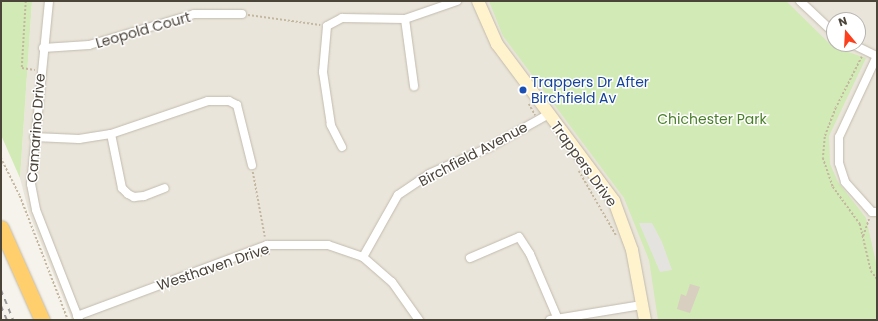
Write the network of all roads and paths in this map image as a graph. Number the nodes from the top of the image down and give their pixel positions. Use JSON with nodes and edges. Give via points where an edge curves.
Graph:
{"nodes":[{"id":1,"x":26,"y":1,"type":"edge"},
{"id":2,"x":49,"y":1,"type":"edge"},
{"id":3,"x":457,"y":1,"type":"edge"},
{"id":4,"x":478,"y":1,"type":"edge"},
{"id":5,"x":800,"y":1,"type":"edge"},
{"id":6,"x":242,"y":14,"type":"joint"},
{"id":7,"x":405,"y":19,"type":"junction"},
{"id":8,"x":826,"y":25,"type":"edge"},
{"id":9,"x":328,"y":26,"type":"junction"},
{"id":10,"x":43,"y":48,"type":"junction"},
{"id":11,"x":866,"y":51,"type":"edge"},
{"id":12,"x":877,"y":56,"type":"edge"},
{"id":13,"x":41,"y":70,"type":"junction"},
{"id":14,"x":414,"y":86,"type":"dead end"},
{"id":15,"x":526,"y":100,"type":"dead end"},
{"id":16,"x":543,"y":117,"type":"junction"},
{"id":17,"x":111,"y":134,"type":"junction"},
{"id":18,"x":34,"y":137,"type":"junction"},
{"id":19,"x":342,"y":147,"type":"dead end"},
{"id":20,"x":1,"y":158,"type":"edge"},
{"id":21,"x":252,"y":165,"type":"joint"},
{"id":22,"x":576,"y":167,"type":"dead end"},
{"id":23,"x":165,"y":188,"type":"dead end"},
{"id":24,"x":875,"y":212,"type":"edge"},
{"id":25,"x":1,"y":228,"type":"edge"},
{"id":26,"x":863,"y":236,"type":"dead end"},
{"id":27,"x":617,"y":239,"type":"dead end"},
{"id":28,"x":267,"y":245,"type":"junction"},
{"id":29,"x":277,"y":252,"type":"dead end"},
{"id":30,"x":257,"y":257,"type":"dead end"},
{"id":31,"x":364,"y":257,"type":"junction"},
{"id":32,"x":470,"y":258,"type":"dead end"},
{"id":33,"x":642,"y":305,"type":"junction"},
{"id":34,"x":78,"y":318,"type":"edge"},
{"id":35,"x":553,"y":319,"type":"edge"},
{"id":36,"x":42,"y":320,"type":"edge"},
{"id":37,"x":68,"y":320,"type":"edge"},
{"id":38,"x":419,"y":320,"type":"edge"},
{"id":39,"x":644,"y":320,"type":"edge"}],
"edges":[{"from":1,"to":13,"type":"path","via":[[22,68]]},
{"from":2,"to":10,"type":"street","name":"Camarino Drive"},
{"from":3,"to":7,"type":"street"},
{"from":4,"to":16,"type":"main road","name":"Trappers Drive","via":[[497,44]]},
{"from":5,"to":8,"type":"street"},
{"from":6,"to":9,"type":"path"},
{"from":6,"to":10,"type":"street","name":"Leopold Court","via":[[194,14],[89,46]]},
{"from":7,"to":9,"type":"street","via":[[342,18]]},
{"from":7,"to":14,"type":"street"},
{"from":9,"to":19,"type":"street","via":[[323,72],[331,125]]},
{"from":10,"to":13,"type":"street","name":"Camarino Drive"},
{"from":11,"to":12,"type":"street"},
{"from":12,"to":24,"type":"street","via":[[839,137],[839,164],[845,182]]},
{"from":13,"to":18,"type":"street","name":"Camarino Drive"},
{"from":15,"to":16,"type":"path"},
{"from":16,"to":31,"type":"street","name":"Birchfield Avenue","via":[[490,147],[429,174],[398,195]]},
{"from":16,"to":33,"type":"main road","name":"Trappers Drive","via":[[614,201],[632,250]]},
{"from":17,"to":18,"type":"street","via":[[79,139]]},
{"from":17,"to":21,"type":"street","via":[[208,101],[229,101],[237,105]]},
{"from":17,"to":23,"type":"street","via":[[122,188],[134,197]]},
{"from":18,"to":34,"type":"street","name":"Camarino Drive","via":[[30,173],[33,200]]},
{"from":20,"to":37,"type":"path","via":[[19,194]]},
{"from":21,"to":28,"type":"path"},
{"from":22,"to":27,"type":"path"},
{"from":24,"to":26,"type":"path"},
{"from":25,"to":36,"type":"highway"},
{"from":28,"to":31,"type":"street","name":"Westhaven Drive","via":[[328,245]]},
{"from":28,"to":34,"type":"street","name":"Westhaven Drive"},
{"from":29,"to":30,"type":"path"},
{"from":31,"to":38,"type":"street","name":"Westhaven Drive","via":[[392,282]]},
{"from":32,"to":35,"type":"street","via":[[519,237],[530,254]]},
{"from":33,"to":35,"type":"street"},
{"from":33,"to":39,"type":"main road","name":"Trappers Drive"}]}
